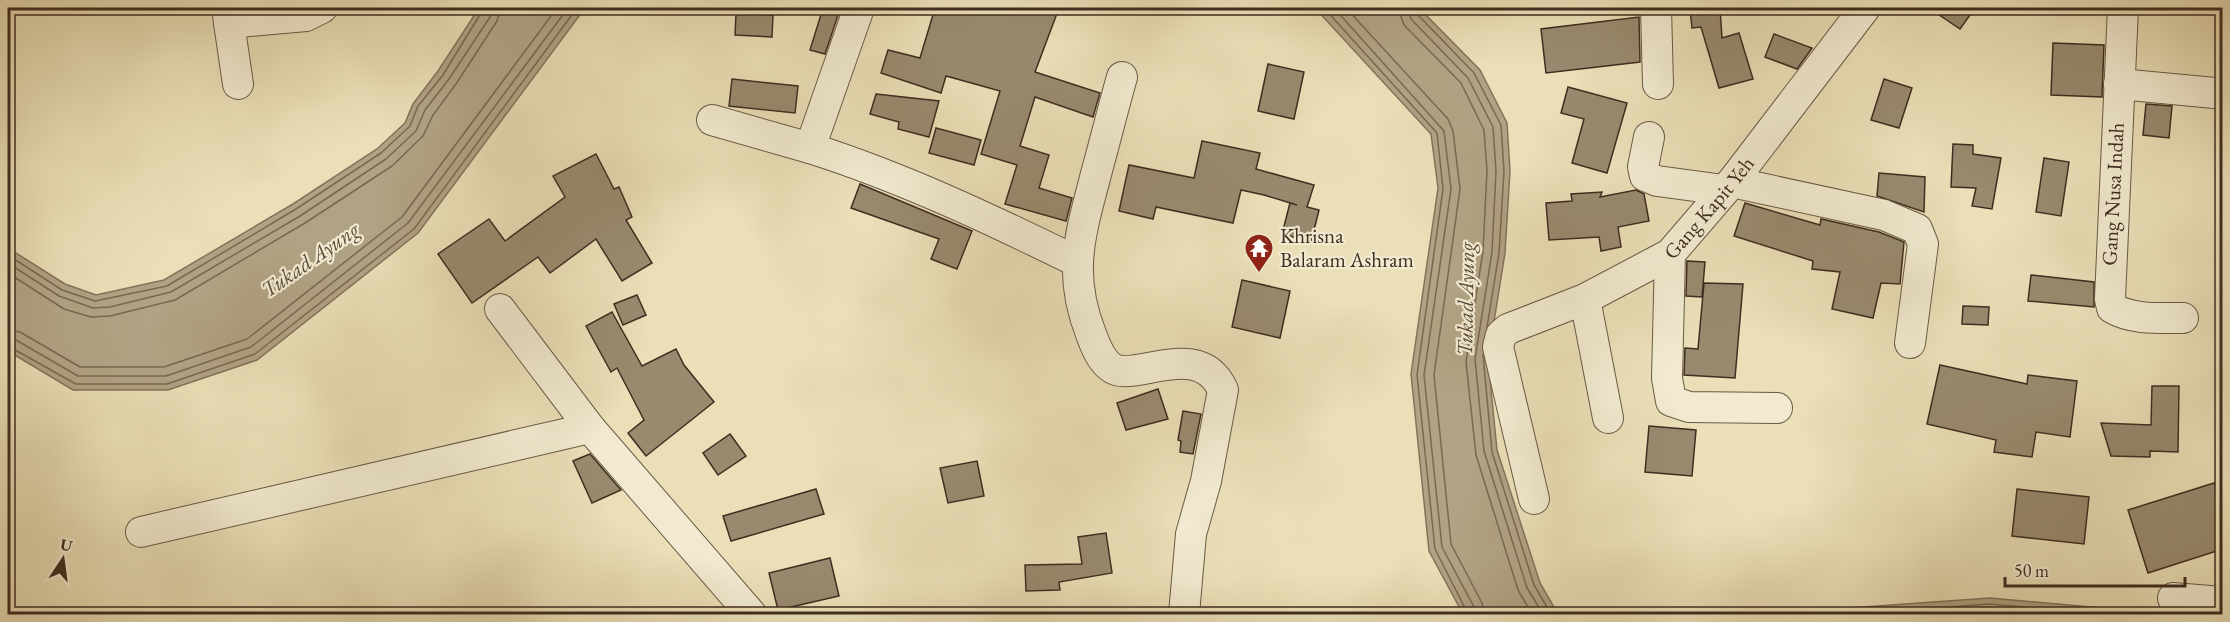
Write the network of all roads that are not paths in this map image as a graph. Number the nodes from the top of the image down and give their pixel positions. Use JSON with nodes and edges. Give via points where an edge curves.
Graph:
{"nodes":[{"id":1,"x":322,"y":8,"type":"edge"},
{"id":2,"x":859,"y":8,"type":"edge"},
{"id":3,"x":1656,"y":8,"type":"edge"},
{"id":4,"x":1865,"y":8,"type":"edge"},
{"id":5,"x":2123,"y":8,"type":"edge"},
{"id":6,"x":228,"y":15,"type":"edge"},
{"id":7,"x":1122,"y":77,"type":"dead end"},
{"id":8,"x":238,"y":84,"type":"dead end"},
{"id":9,"x":1658,"y":84,"type":"dead end"},
{"id":10,"x":2119,"y":84,"type":"junction"},
{"id":11,"x":2216,"y":93,"type":"dead end"},
{"id":12,"x":712,"y":120,"type":"dead end"},
{"id":13,"x":1649,"y":137,"type":"dead end"},
{"id":14,"x":810,"y":148,"type":"junction"},
{"id":15,"x":1728,"y":186,"type":"junction"},
{"id":16,"x":1671,"y":254,"type":"junction"},
{"id":17,"x":1078,"y":262,"type":"junction"},
{"id":18,"x":1586,"y":299,"type":"junction"},
{"id":19,"x":500,"y":309,"type":"dead end"},
{"id":20,"x":2183,"y":318,"type":"dead end"},
{"id":21,"x":1910,"y":343,"type":"dead end"},
{"id":22,"x":1777,"y":408,"type":"dead end"},
{"id":23,"x":1608,"y":418,"type":"dead end"},
{"id":24,"x":590,"y":428,"type":"junction"},
{"id":25,"x":1534,"y":499,"type":"dead end"},
{"id":26,"x":141,"y":532,"type":"dead end"},
{"id":27,"x":2172,"y":598,"type":"dead end"},
{"id":28,"x":2223,"y":602,"type":"edge"},
{"id":29,"x":751,"y":615,"type":"edge"},
{"id":30,"x":1184,"y":615,"type":"edge"}],
"edges":[{"from":1,"to":6,"type":"street","via":[[306,16]]},
{"from":2,"to":14,"type":"street"},
{"from":3,"to":9,"type":"street"},
{"from":4,"to":15,"type":"street","name":"Gang Kapit Yeh"},
{"from":5,"to":10,"type":"street","name":"Gang Nusa Indah"},
{"from":6,"to":8,"type":"street"},
{"from":7,"to":17,"type":"street","via":[[1087,206]]},
{"from":10,"to":11,"type":"street"},
{"from":10,"to":20,"type":"street","name":"Gang Nusa Indah","via":[[2109,284],[2112,308],[2136,317]]},
{"from":12,"to":14,"type":"street"},
{"from":13,"to":15,"type":"street","via":[[1645,176],[1657,181]]},
{"from":14,"to":17,"type":"street","via":[[949,200]]},
{"from":15,"to":16,"type":"street","name":"Gang Kapit Yeh"},
{"from":15,"to":21,"type":"street","via":[[1884,215],[1917,229],[1923,244]]},
{"from":16,"to":18,"type":"street","name":"Gang Kapit Yeh"},
{"from":16,"to":22,"type":"street","via":[[1671,400],[1678,405],[1698,407]]},
{"from":17,"to":30,"type":"street","via":[[1082,312],[1098,352],[1111,368],[1130,372],[1163,364],[1197,367],[1219,380],[1223,390],[1206,481],[1191,534]]},
{"from":18,"to":23,"type":"street"},
{"from":18,"to":25,"type":"street","name":"Gang Kapit Yeh","via":[[1508,329],[1499,340]]},
{"from":19,"to":24,"type":"street"},
{"from":24,"to":26,"type":"street"},
{"from":24,"to":29,"type":"street"},
{"from":27,"to":28,"type":"street"}]}
